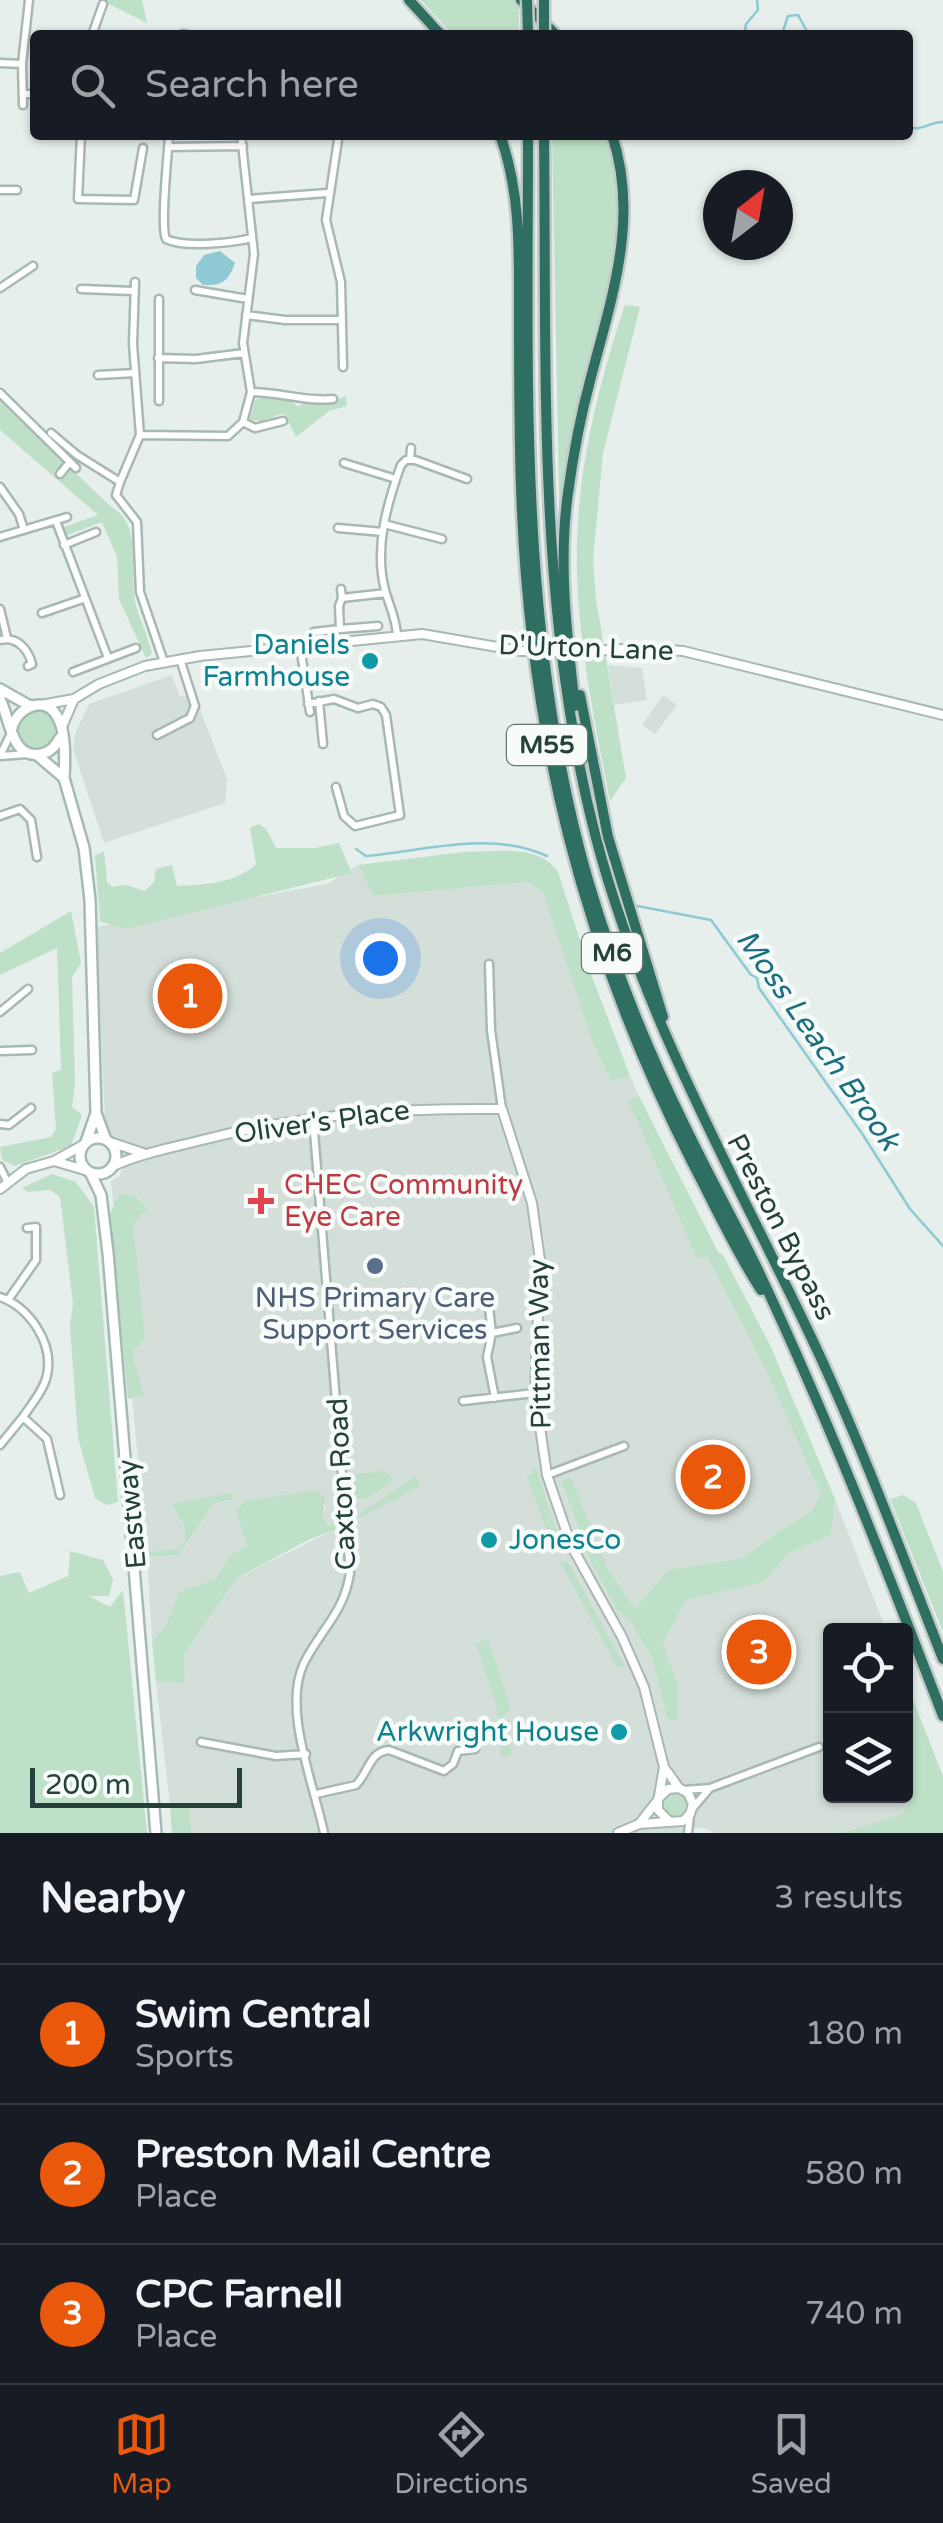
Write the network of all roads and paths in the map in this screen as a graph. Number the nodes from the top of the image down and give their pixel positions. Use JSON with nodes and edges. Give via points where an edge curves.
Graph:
{"nodes":[{"id":1,"x":29,"y":0,"type":"edge"},
{"id":2,"x":409,"y":0,"type":"edge"},
{"id":3,"x":524,"y":0,"type":"edge"},
{"id":4,"x":544,"y":0,"type":"edge"},
{"id":5,"x":103,"y":4,"type":"dead end"},
{"id":6,"x":94,"y":30,"type":"edge"},
{"id":7,"x":436,"y":30,"type":"edge"},
{"id":8,"x":527,"y":30,"type":"edge"},
{"id":9,"x":544,"y":30,"type":"edge"},
{"id":10,"x":551,"y":30,"type":"edge"},
{"id":11,"x":0,"y":64,"type":"edge"},
{"id":12,"x":22,"y":64,"type":"junction"},
{"id":13,"x":24,"y":94,"type":"junction"},
{"id":14,"x":30,"y":94,"type":"edge"},
{"id":15,"x":23,"y":105,"type":"dead end"},
{"id":16,"x":81,"y":140,"type":"edge"},
{"id":17,"x":169,"y":140,"type":"edge"},
{"id":18,"x":242,"y":140,"type":"edge"},
{"id":19,"x":338,"y":140,"type":"dead end"},
{"id":20,"x":501,"y":140,"type":"edge"},
{"id":21,"x":528,"y":140,"type":"edge"},
{"id":22,"x":544,"y":140,"type":"edge"},
{"id":23,"x":613,"y":140,"type":"edge"},
{"id":24,"x":243,"y":146,"type":"junction"},
{"id":25,"x":142,"y":148,"type":"dead end"},
{"id":26,"x":168,"y":148,"type":"junction"},
{"id":27,"x":0,"y":190,"type":"edge"},
{"id":28,"x":17,"y":190,"type":"dead end"},
{"id":29,"x":328,"y":193,"type":"junction"},
{"id":30,"x":248,"y":199,"type":"junction"},
{"id":31,"x":252,"y":238,"type":"junction"},
{"id":32,"x":33,"y":266,"type":"dead end"},
{"id":33,"x":135,"y":282,"type":"dead end"},
{"id":34,"x":0,"y":288,"type":"edge"},
{"id":35,"x":81,"y":289,"type":"dead end"},
{"id":36,"x":195,"y":290,"type":"dead end"},
{"id":37,"x":133,"y":291,"type":"junction"},
{"id":38,"x":158,"y":299,"type":"dead end"},
{"id":39,"x":248,"y":299,"type":"junction"},
{"id":40,"x":246,"y":314,"type":"junction"},
{"id":41,"x":342,"y":320,"type":"junction"},
{"id":42,"x":244,"y":352,"type":"junction"},
{"id":43,"x":158,"y":358,"type":"junction"},
{"id":44,"x":342,"y":367,"type":"dead end"},
{"id":45,"x":135,"y":373,"type":"junction"},
{"id":46,"x":98,"y":376,"type":"dead end"},
{"id":47,"x":251,"y":392,"type":"junction"},
{"id":48,"x":0,"y":394,"type":"edge"},
{"id":49,"x":333,"y":398,"type":"dead end"},
{"id":50,"x":159,"y":401,"type":"dead end"},
{"id":51,"x":283,"y":421,"type":"dead end"},
{"id":52,"x":242,"y":422,"type":"junction"},
{"id":53,"x":51,"y":433,"type":"dead end"},
{"id":54,"x":140,"y":435,"type":"junction"},
{"id":55,"x":411,"y":448,"type":"dead end"},
{"id":56,"x":575,"y":452,"type":"junction"},
{"id":57,"x":410,"y":460,"type":"junction"},
{"id":58,"x":344,"y":463,"type":"dead end"},
{"id":59,"x":60,"y":474,"type":"dead end"},
{"id":60,"x":466,"y":478,"type":"dead end"},
{"id":61,"x":396,"y":480,"type":"junction"},
{"id":62,"x":120,"y":482,"type":"junction"},
{"id":63,"x":0,"y":487,"type":"edge"},
{"id":64,"x":67,"y":517,"type":"dead end"},
{"id":65,"x":56,"y":521,"type":"junction"},
{"id":66,"x":338,"y":528,"type":"dead end"},
{"id":67,"x":383,"y":528,"type":"junction"},
{"id":68,"x":24,"y":530,"type":"junction"},
{"id":69,"x":96,"y":532,"type":"dead end"},
{"id":70,"x":0,"y":537,"type":"edge"},
{"id":71,"x":442,"y":539,"type":"dead end"},
{"id":72,"x":64,"y":545,"type":"junction"},
{"id":73,"x":386,"y":593,"type":"junction"},
{"id":74,"x":84,"y":599,"type":"junction"},
{"id":75,"x":0,"y":609,"type":"edge"},
{"id":76,"x":42,"y":613,"type":"dead end"},
{"id":77,"x":378,"y":626,"type":"dead end"},
{"id":78,"x":340,"y":629,"type":"junction"},
{"id":79,"x":314,"y":632,"type":"dead end"},
{"id":80,"x":398,"y":635,"type":"junction"},
{"id":81,"x":3,"y":639,"type":"edge"},
{"id":82,"x":300,"y":646,"type":"junction"},
{"id":83,"x":136,"y":648,"type":"dead end"},
{"id":84,"x":108,"y":658,"type":"junction"},
{"id":85,"x":180,"y":659,"type":"junction"},
{"id":86,"x":164,"y":662,"type":"junction"},
{"id":87,"x":28,"y":666,"type":"dead end"},
{"id":88,"x":72,"y":672,"type":"dead end"},
{"id":89,"x":0,"y":689,"type":"edge"},
{"id":90,"x":74,"y":699,"type":"junction"},
{"id":91,"x":0,"y":700,"type":"edge"},
{"id":92,"x":320,"y":701,"type":"junction"},
{"id":93,"x":35,"y":705,"type":"junction"},
{"id":94,"x":943,"y":714,"type":"edge"},
{"id":95,"x":12,"y":730,"type":"junction"},
{"id":96,"x":61,"y":733,"type":"junction"},
{"id":97,"x":157,"y":735,"type":"dead end"},
{"id":98,"x":323,"y":744,"type":"dead end"},
{"id":99,"x":33,"y":754,"type":"junction"},
{"id":100,"x":0,"y":756,"type":"edge"},
{"id":101,"x":64,"y":778,"type":"junction"},
{"id":102,"x":336,"y":787,"type":"dead end"},
{"id":103,"x":590,"y":811,"type":"junction"},
{"id":104,"x":0,"y":816,"type":"edge"},
{"id":105,"x":37,"y":857,"type":"dead end"},
{"id":106,"x":489,"y":964,"type":"dead end"},
{"id":107,"x":28,"y":989,"type":"dead end"},
{"id":108,"x":0,"y":1012,"type":"edge"},
{"id":109,"x":32,"y":1050,"type":"dead end"},
{"id":110,"x":0,"y":1052,"type":"edge"},
{"id":111,"x":690,"y":1094,"type":"junction"},
{"id":112,"x":32,"y":1108,"type":"dead end"},
{"id":113,"x":502,"y":1109,"type":"junction"},
{"id":114,"x":96,"y":1113,"type":"junction"},
{"id":115,"x":314,"y":1120,"type":"junction"},
{"id":116,"x":0,"y":1124,"type":"edge"},
{"id":117,"x":108,"y":1141,"type":"junction"},
{"id":118,"x":85,"y":1144,"type":"junction"},
{"id":119,"x":143,"y":1152,"type":"junction"},
{"id":120,"x":54,"y":1161,"type":"junction"},
{"id":121,"x":0,"y":1167,"type":"edge"},
{"id":122,"x":111,"y":1168,"type":"junction"},
{"id":123,"x":89,"y":1172,"type":"junction"},
{"id":124,"x":7,"y":1181,"type":"junction"},
{"id":125,"x":0,"y":1189,"type":"edge"},
{"id":126,"x":101,"y":1195,"type":"junction"},
{"id":127,"x":27,"y":1228,"type":"dead end"},
{"id":128,"x":4,"y":1298,"type":"edge"},
{"id":129,"x":489,"y":1308,"type":"dead end"},
{"id":130,"x":784,"y":1325,"type":"junction"},
{"id":131,"x":517,"y":1328,"type":"dead end"},
{"id":132,"x":492,"y":1332,"type":"junction"},
{"id":133,"x":535,"y":1393,"type":"junction"},
{"id":134,"x":496,"y":1398,"type":"junction"},
{"id":135,"x":463,"y":1401,"type":"dead end"},
{"id":136,"x":23,"y":1417,"type":"junction"},
{"id":137,"x":0,"y":1445,"type":"edge"},
{"id":138,"x":624,"y":1446,"type":"dead end"},
{"id":139,"x":547,"y":1475,"type":"junction"},
{"id":140,"x":60,"y":1495,"type":"dead end"},
{"id":141,"x":943,"y":1659,"type":"edge"},
{"id":142,"x":943,"y":1716,"type":"edge"},
{"id":143,"x":201,"y":1742,"type":"dead end"},
{"id":144,"x":819,"y":1748,"type":"dead end"},
{"id":145,"x":475,"y":1749,"type":"dead end"},
{"id":146,"x":306,"y":1754,"type":"junction"},
{"id":147,"x":664,"y":1767,"type":"junction"},
{"id":148,"x":710,"y":1788,"type":"junction"},
{"id":149,"x":681,"y":1789,"type":"junction"},
{"id":150,"x":316,"y":1794,"type":"junction"},
{"id":151,"x":659,"y":1798,"type":"junction"},
{"id":152,"x":691,"y":1812,"type":"junction"},
{"id":153,"x":672,"y":1822,"type":"junction"},
{"id":154,"x":640,"y":1824,"type":"junction"},
{"id":155,"x":156,"y":1833,"type":"edge"},
{"id":156,"x":324,"y":1833,"type":"edge"},
{"id":157,"x":618,"y":1833,"type":"edge"},
{"id":158,"x":684,"y":1833,"type":"edge"}],
"edges":[{"from":1,"to":12,"type":"street"},
{"from":2,"to":7,"type":"highway"},
{"from":3,"to":8,"type":"highway","bridge":true},
{"from":3,"to":10,"type":"highway"},
{"from":4,"to":9,"type":"highway","bridge":true},
{"from":5,"to":6,"type":"street"},
{"from":11,"to":12,"type":"street"},
{"from":12,"to":13,"type":"street"},
{"from":13,"to":14,"type":"street"},
{"from":13,"to":15,"type":"street"},
{"from":16,"to":25,"type":"street","via":[[78,199],[134,200]]},
{"from":17,"to":26,"type":"street"},
{"from":18,"to":24,"type":"street"},
{"from":19,"to":29,"type":"street"},
{"from":20,"to":130,"type":"highway","number":"M55","via":[[518,226],[530,622],[565,828],[600,948],[648,1069],[746,1267]]},
{"from":21,"to":130,"type":"highway","number":"M6","via":[[533,552],[560,765],[588,881],[632,1008]]},
{"from":22,"to":103,"type":"highway","number":"M6","via":[[550,552],[562,671]]},
{"from":23,"to":56,"type":"highway","number":"M55","via":[[625,198],[621,254]]},
{"from":24,"to":26,"type":"street"},
{"from":24,"to":30,"type":"street"},
{"from":26,"to":31,"type":"street","via":[[163,233],[173,243]]},
{"from":27,"to":28,"type":"street"},
{"from":29,"to":30,"type":"street"},
{"from":29,"to":41,"type":"street"},
{"from":30,"to":31,"type":"street"},
{"from":31,"to":39,"type":"street"},
{"from":32,"to":34,"type":"street"},
{"from":33,"to":37,"type":"street"},
{"from":35,"to":37,"type":"street"},
{"from":36,"to":39,"type":"street"},
{"from":37,"to":45,"type":"street"},
{"from":38,"to":43,"type":"street"},
{"from":39,"to":40,"type":"street"},
{"from":40,"to":41,"type":"street"},
{"from":40,"to":42,"type":"street"},
{"from":41,"to":44,"type":"street"},
{"from":42,"to":43,"type":"street"},
{"from":42,"to":47,"type":"street"},
{"from":43,"to":50,"type":"street"},
{"from":45,"to":46,"type":"street"},
{"from":45,"to":54,"type":"street"},
{"from":47,"to":49,"type":"street"},
{"from":47,"to":52,"type":"street"},
{"from":48,"to":59,"type":"street","via":[[73,466]]},
{"from":51,"to":52,"type":"street","via":[[255,428]]},
{"from":52,"to":54,"type":"street","via":[[216,438]]},
{"from":53,"to":62,"type":"street"},
{"from":54,"to":62,"type":"street"},
{"from":55,"to":57,"type":"street"},
{"from":56,"to":103,"type":"highway","number":"M55","via":[[564,582]]},
{"from":56,"to":111,"type":"highway","number":"M55","via":[[570,583],[586,734],[626,906]]},
{"from":57,"to":60,"type":"street"},
{"from":57,"to":61,"type":"street"},
{"from":58,"to":61,"type":"street"},
{"from":61,"to":67,"type":"street"},
{"from":62,"to":86,"type":"street","via":[[119,502],[137,522],[140,592]]},
{"from":63,"to":68,"type":"street"},
{"from":64,"to":65,"type":"street"},
{"from":65,"to":68,"type":"street"},
{"from":65,"to":72,"type":"street"},
{"from":66,"to":67,"type":"street"},
{"from":67,"to":71,"type":"street"},
{"from":67,"to":73,"type":"street"},
{"from":68,"to":70,"type":"street"},
{"from":69,"to":72,"type":"street"},
{"from":72,"to":74,"type":"street"},
{"from":73,"to":78,"type":"street","via":[[341,593]]},
{"from":73,"to":80,"type":"street"},
{"from":74,"to":76,"type":"street"},
{"from":74,"to":84,"type":"street"},
{"from":75,"to":81,"type":"street"},
{"from":77,"to":78,"type":"street"},
{"from":78,"to":79,"type":"street"},
{"from":80,"to":82,"type":"street","name":"D'Urton Lane"},
{"from":80,"to":94,"type":"street","name":"D'Urton Lane","bridge":true,"via":[[446,636],[521,651],[683,651]]},
{"from":81,"to":87,"type":"street","via":[[26,651]]},
{"from":82,"to":85,"type":"street","name":"D'Urton Lane"},
{"from":82,"to":92,"type":"street","via":[[309,708]]},
{"from":83,"to":84,"type":"street"},
{"from":84,"to":88,"type":"street"},
{"from":85,"to":86,"type":"street","name":"D'Urton Lane"},
{"from":85,"to":97,"type":"street","via":[[194,706],[190,718]]},
{"from":86,"to":90,"type":"street","name":"D'Urton Lane"},
{"from":89,"to":93,"type":"main road"},
{"from":90,"to":93,"type":"street","name":"D'Urton Lane"},
{"from":90,"to":96,"type":"street"},
{"from":91,"to":95,"type":"main road"},
{"from":92,"to":98,"type":"street"},
{"from":92,"to":102,"type":"street","via":[[373,704],[384,711],[400,816],[355,826],[344,816]]},
{"from":93,"to":95,"type":"main road","via":[[16,716]]},
{"from":93,"to":96,"type":"main road","via":[[58,716]]},
{"from":95,"to":99,"type":"main road","via":[[17,745]]},
{"from":95,"to":100,"type":"street"},
{"from":96,"to":99,"type":"main road","via":[[52,749]]},
{"from":96,"to":101,"type":"main road"},
{"from":99,"to":100,"type":"street"},
{"from":99,"to":101,"type":"main road"},
{"from":101,"to":114,"type":"main road","via":[[90,900]]},
{"from":103,"to":111,"type":"highway","name":"Preston Bypass","number":"M6","via":[[632,958]]},
{"from":104,"to":105,"type":"street","via":[[20,809],[31,820]]},
{"from":106,"to":113,"type":"street","name":"Pittman Way"},
{"from":107,"to":108,"type":"street"},
{"from":109,"to":110,"type":"street"},
{"from":111,"to":141,"type":"highway","name":"Preston Bypass","number":"M6","via":[[820,1355]]},
{"from":112,"to":116,"type":"street"},
{"from":113,"to":115,"type":"street","name":"Oliver's Place","via":[[390,1109]]},
{"from":113,"to":133,"type":"street","name":"Pittman Way","via":[[532,1203],[540,1260]]},
{"from":114,"to":117,"type":"main road"},
{"from":114,"to":118,"type":"main road"},
{"from":115,"to":119,"type":"street","name":"Oliver's Place","via":[[264,1124]]},
{"from":115,"to":146,"type":"street","name":"Caxton Road","via":[[350,1573],[343,1603],[298,1677],[295,1708]]},
{"from":117,"to":118,"type":"main road"},
{"from":117,"to":119,"type":"street","name":"Oliver's Place"},
{"from":117,"to":122,"type":"main road","via":[[115,1151]]},
{"from":118,"to":120,"type":"street"},
{"from":118,"to":123,"type":"main road","via":[[80,1156]]},
{"from":119,"to":122,"type":"street","name":"Oliver's Place"},
{"from":120,"to":123,"type":"street"},
{"from":120,"to":124,"type":"street"},
{"from":121,"to":124,"type":"street"},
{"from":122,"to":123,"type":"main road"},
{"from":122,"to":126,"type":"main road","name":"Eastway"},
{"from":123,"to":126,"type":"main road","name":"Eastway"},
{"from":124,"to":125,"type":"street"},
{"from":126,"to":155,"type":"main road","name":"Eastway"},
{"from":127,"to":128,"type":"street","via":[[36,1227],[36,1260]]},
{"from":128,"to":136,"type":"street","via":[[30,1316],[44,1343],[48,1374]]},
{"from":129,"to":132,"type":"street"},
{"from":130,"to":142,"type":"highway","name":"Preston Bypass","number":"M6"},
{"from":131,"to":132,"type":"street"},
{"from":132,"to":134,"type":"street","via":[[487,1357]]},
{"from":133,"to":134,"type":"street"},
{"from":133,"to":139,"type":"street","name":"Pittman Way"},
{"from":134,"to":135,"type":"street"},
{"from":136,"to":137,"type":"street"},
{"from":136,"to":140,"type":"street","via":[[50,1446]]},
{"from":138,"to":139,"type":"street"},
{"from":139,"to":147,"type":"street","name":"Pittman Way","via":[[571,1545],[644,1687]]},
{"from":143,"to":146,"type":"street","via":[[276,1756]]},
{"from":144,"to":148,"type":"street"},
{"from":145,"to":150,"type":"street","via":[[458,1752],[444,1771],[382,1750],[356,1785]]},
{"from":146,"to":150,"type":"street","name":"Caxton Road"},
{"from":147,"to":149,"type":"street","name":"Pittman Way"},
{"from":147,"to":151,"type":"street","name":"Pittman Way"},
{"from":148,"to":149,"type":"street"},
{"from":148,"to":152,"type":"street"},
{"from":149,"to":151,"type":"street"},
{"from":149,"to":152,"type":"street","via":[[691,1798]]},
{"from":150,"to":156,"type":"street","name":"Caxton Road"},
{"from":151,"to":153,"type":"street","via":[[658,1810]]},
{"from":151,"to":154,"type":"street","name":"Pittman Way"},
{"from":152,"to":153,"type":"street"},
{"from":152,"to":158,"type":"street"},
{"from":153,"to":154,"type":"street"},
{"from":153,"to":158,"type":"street"},
{"from":154,"to":157,"type":"street"}]}
